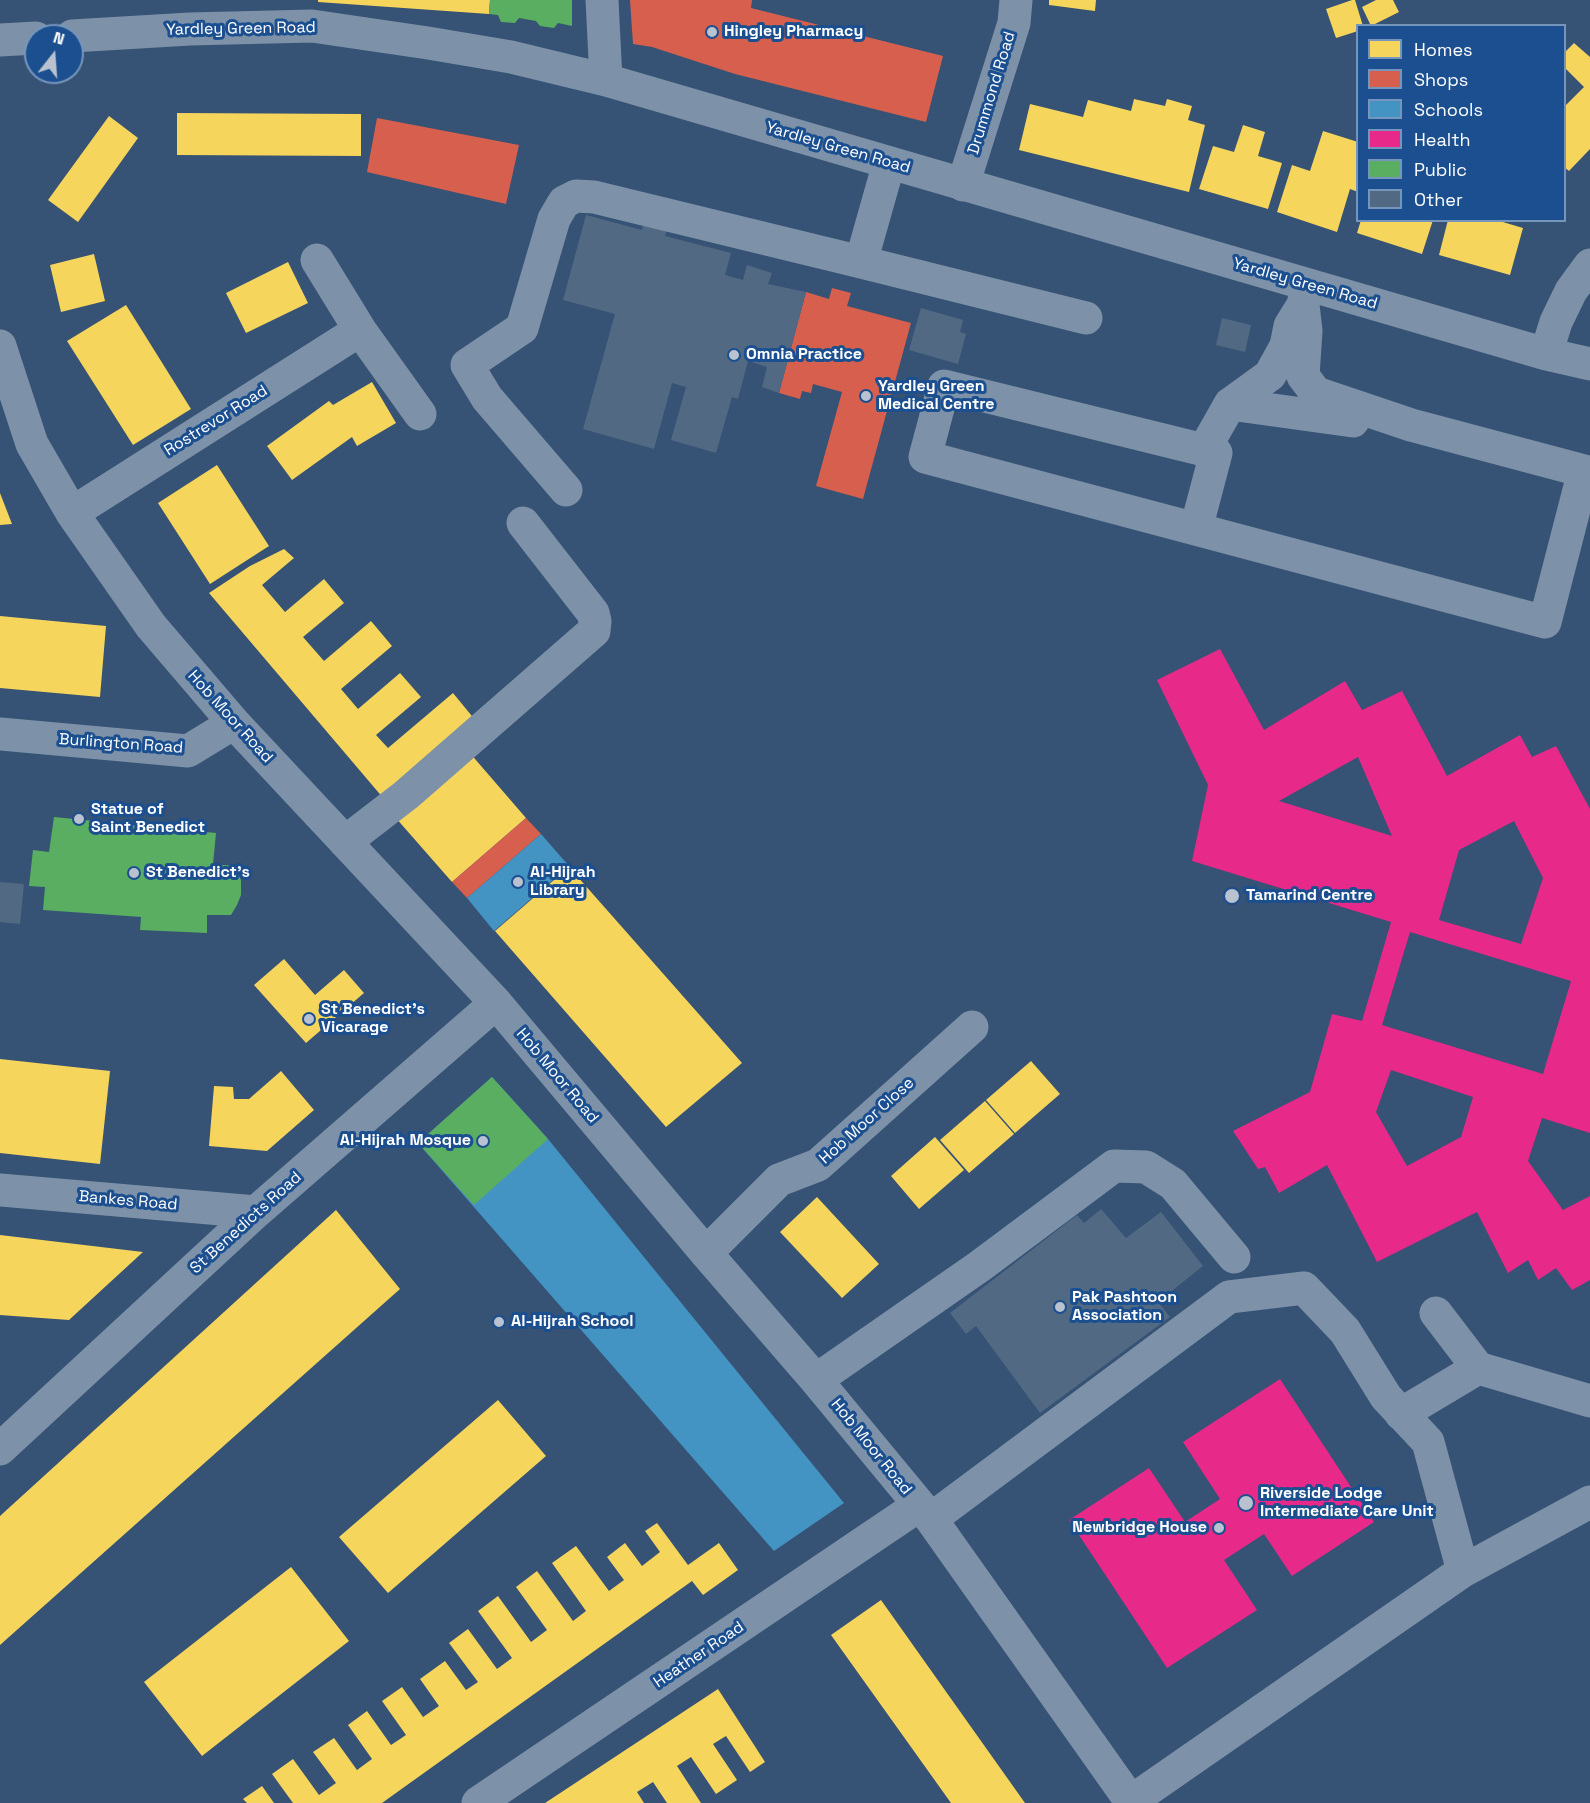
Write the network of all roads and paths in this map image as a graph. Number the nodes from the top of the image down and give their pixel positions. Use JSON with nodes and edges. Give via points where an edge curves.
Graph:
{"nodes":[{"id":1,"x":602,"y":0,"type":"edge"},
{"id":2,"x":1016,"y":0,"type":"edge"},
{"id":3,"x":84,"y":35,"type":"edge"},
{"id":4,"x":24,"y":39,"type":"edge"},
{"id":5,"x":0,"y":40,"type":"edge"},
{"id":6,"x":606,"y":80,"type":"junction"},
{"id":7,"x":889,"y":163,"type":"junction"},
{"id":8,"x":963,"y":185,"type":"junction"},
{"id":9,"x":317,"y":260,"type":"dead end"},
{"id":10,"x":861,"y":262,"type":"junction"},
{"id":11,"x":1590,"y":265,"type":"edge"},
{"id":12,"x":1301,"y":312,"type":"junction"},
{"id":13,"x":1086,"y":318,"type":"dead end"},
{"id":14,"x":360,"y":330,"type":"junction"},
{"id":15,"x":0,"y":346,"type":"edge"},
{"id":16,"x":1546,"y":354,"type":"junction"},
{"id":17,"x":1590,"y":364,"type":"edge"},
{"id":18,"x":1230,"y":404,"type":"junction"},
{"id":19,"x":420,"y":414,"type":"dead end"},
{"id":20,"x":1411,"y":425,"type":"junction"},
{"id":21,"x":1216,"y":453,"type":"dead end"},
{"id":22,"x":566,"y":490,"type":"dead end"},
{"id":23,"x":72,"y":513,"type":"junction"},
{"id":24,"x":1582,"y":516,"type":"edge"},
{"id":25,"x":523,"y":523,"type":"dead end"},
{"id":26,"x":1196,"y":529,"type":"junction"},
{"id":27,"x":234,"y":723,"type":"junction"},
{"id":28,"x":0,"y":734,"type":"edge"},
{"id":29,"x":345,"y":842,"type":"junction"},
{"id":30,"x":496,"y":1003,"type":"junction"},
{"id":31,"x":972,"y":1027,"type":"dead end"},
{"id":32,"x":0,"y":1190,"type":"edge"},
{"id":33,"x":256,"y":1212,"type":"junction"},
{"id":34,"x":706,"y":1253,"type":"junction"},
{"id":35,"x":1234,"y":1257,"type":"dead end"},
{"id":36,"x":1436,"y":1313,"type":"dead end"},
{"id":37,"x":1478,"y":1368,"type":"junction"},
{"id":38,"x":816,"y":1380,"type":"junction"},
{"id":39,"x":1590,"y":1401,"type":"edge"},
{"id":40,"x":1401,"y":1414,"type":"junction"},
{"id":41,"x":0,"y":1449,"type":"edge"},
{"id":42,"x":1590,"y":1502,"type":"edge"},
{"id":43,"x":925,"y":1512,"type":"junction"},
{"id":44,"x":1463,"y":1571,"type":"junction"},
{"id":45,"x":1131,"y":1802,"type":"edge"},
{"id":46,"x":478,"y":1803,"type":"edge"}],
"edges":[{"from":1,"to":6,"type":"street"},
{"from":2,"to":8,"type":"street","name":"Drummond Road","via":[[1014,23]]},
{"from":3,"to":6,"type":"street","name":"Yardley Green Road","via":[[312,26],[501,55]]},
{"from":4,"to":5,"type":"street"},
{"from":6,"to":7,"type":"street","name":"Yardley Green Road"},
{"from":7,"to":8,"type":"street","name":"Yardley Green Road"},
{"from":7,"to":10,"type":"street"},
{"from":8,"to":12,"type":"street","name":"Yardley Green Road"},
{"from":9,"to":14,"type":"street"},
{"from":10,"to":13,"type":"street"},
{"from":10,"to":22,"type":"street","via":[[594,197],[576,196],[564,202],[554,219],[522,328],[467,365],[487,398]]},
{"from":11,"to":16,"type":"street","via":[[1571,291]]},
{"from":12,"to":16,"type":"street","name":"Yardley Green Road"},
{"from":12,"to":18,"type":"street","via":[[1270,375]]},
{"from":12,"to":20,"type":"street","via":[[1303,376],[1316,393]]},
{"from":14,"to":19,"type":"street"},
{"from":14,"to":23,"type":"street","name":"Rostrevor Road"},
{"from":15,"to":23,"type":"street","name":"Hob Moor Road","via":[[32,444]]},
{"from":16,"to":17,"type":"street","name":"Yardley Green Road"},
{"from":18,"to":20,"type":"street","via":[[1372,424]]},
{"from":18,"to":26,"type":"street","via":[[1204,450],[944,386],[925,457]]},
{"from":20,"to":24,"type":"street","via":[[1584,471]]},
{"from":21,"to":26,"type":"street"},
{"from":23,"to":27,"type":"street","name":"Hob Moor Road","via":[[151,626]]},
{"from":24,"to":26,"type":"street","via":[[1545,622]]},
{"from":25,"to":29,"type":"street","via":[[593,613],[594,631],[406,795]]},
{"from":27,"to":28,"type":"street","name":"Burlington Road","via":[[188,751]]},
{"from":27,"to":29,"type":"street","name":"Hob Moor Road"},
{"from":29,"to":30,"type":"street","name":"Hob Moor Road"},
{"from":30,"to":33,"type":"street","name":"St Benedicts Road"},
{"from":30,"to":34,"type":"street","name":"Hob Moor Road"},
{"from":31,"to":34,"type":"street","name":"Hob Moor Close","via":[[818,1165],[779,1180]]},
{"from":32,"to":33,"type":"street","name":"Bankes Road"},
{"from":33,"to":41,"type":"street","name":"St Benedicts Road"},
{"from":34,"to":38,"type":"street","name":"Hob Moor Road"},
{"from":35,"to":38,"type":"street","via":[[1173,1184],[1146,1167],[1114,1166],[980,1266]]},
{"from":36,"to":37,"type":"street"},
{"from":37,"to":39,"type":"street"},
{"from":37,"to":40,"type":"street"},
{"from":38,"to":43,"type":"street","name":"Hob Moor Road"},
{"from":40,"to":43,"type":"street","name":"Heather Road","via":[[1345,1331],[1304,1288],[1229,1297]]},
{"from":40,"to":44,"type":"street","via":[[1428,1442]]},
{"from":42,"to":44,"type":"street"},
{"from":43,"to":45,"type":"street","name":"Hob Moor Road"},
{"from":43,"to":46,"type":"street","name":"Heather Road"},
{"from":44,"to":45,"type":"street"}]}
